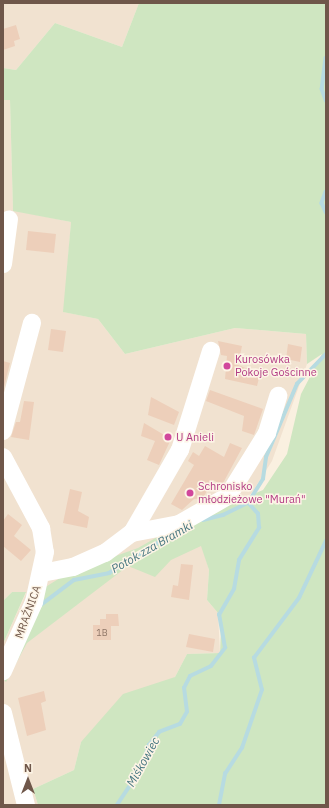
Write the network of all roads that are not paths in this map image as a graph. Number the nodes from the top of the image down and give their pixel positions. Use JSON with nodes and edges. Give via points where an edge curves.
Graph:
{"nodes":[{"id":1,"x":9,"y":219,"type":"dead end"},
{"id":2,"x":3,"y":264,"type":"edge"},
{"id":3,"x":32,"y":323,"type":"dead end"},
{"id":4,"x":211,"y":351,"type":"dead end"},
{"id":5,"x":278,"y":396,"type":"dead end"},
{"id":6,"x":3,"y":431,"type":"edge"},
{"id":7,"x":3,"y":457,"type":"edge"},
{"id":8,"x":132,"y":533,"type":"junction"},
{"id":9,"x":42,"y":573,"type":"junction"},
{"id":10,"x":3,"y":671,"type":"edge"},
{"id":11,"x":3,"y":714,"type":"edge"},
{"id":12,"x":22,"y":800,"type":"edge"}],
"edges":[{"from":1,"to":2,"type":"street"},
{"from":3,"to":6,"type":"street"},
{"from":4,"to":8,"type":"street","via":[[180,450]]},
{"from":5,"to":8,"type":"street","via":[[267,434],[228,496],[179,524]]},
{"from":7,"to":9,"type":"street","name":"MRAŹNICA","via":[[41,528],[45,552]]},
{"from":8,"to":9,"type":"street","via":[[105,553],[73,567]]},
{"from":9,"to":10,"type":"street","name":"MRAŹNICA","via":[[34,602]]},
{"from":11,"to":12,"type":"street"}]}
